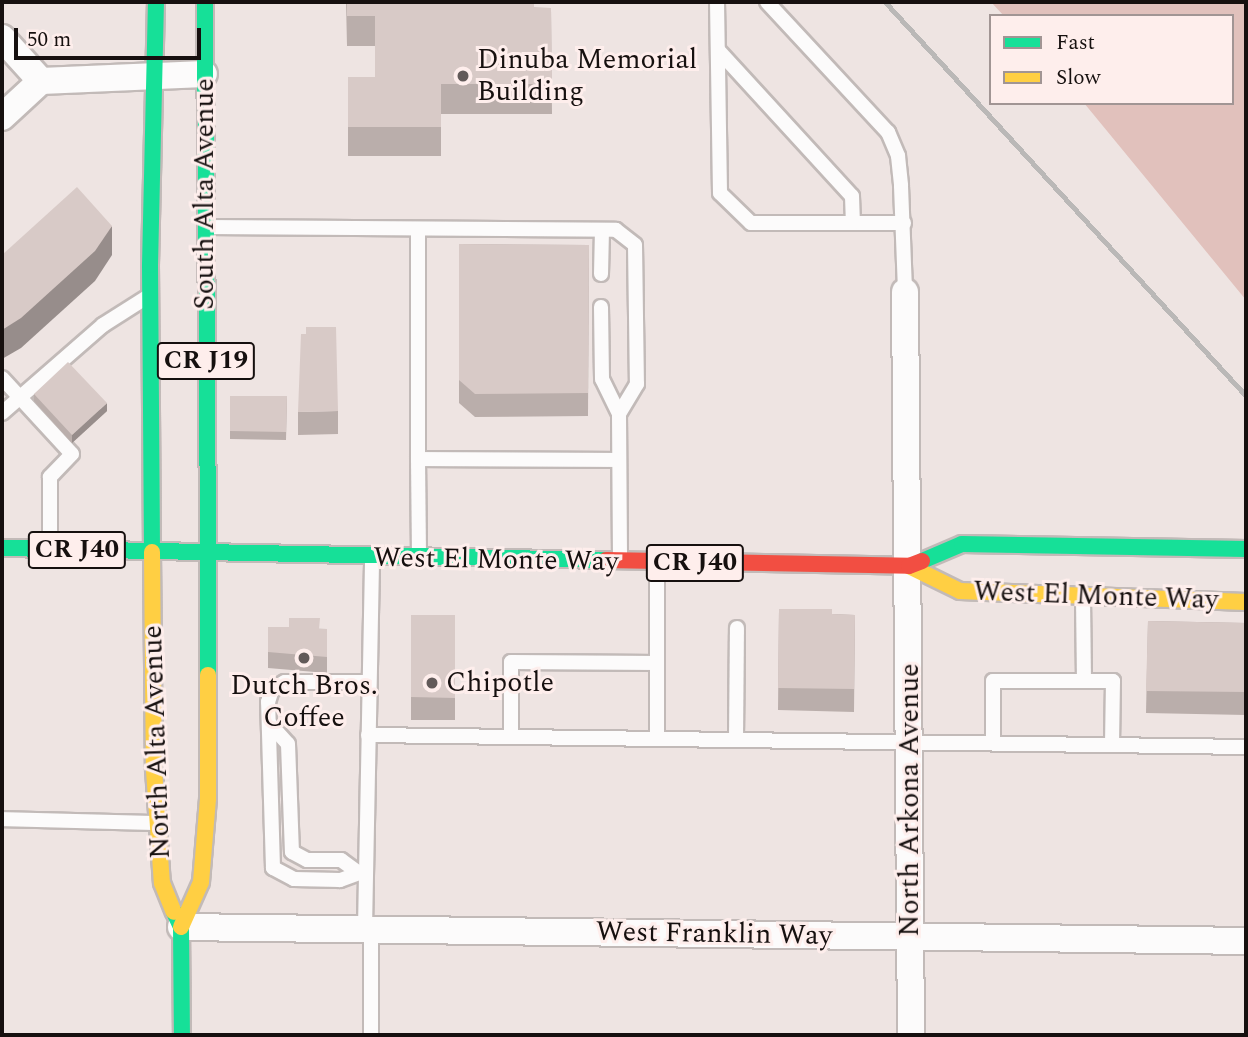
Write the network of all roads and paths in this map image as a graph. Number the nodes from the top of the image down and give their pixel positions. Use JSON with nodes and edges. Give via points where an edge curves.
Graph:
{"nodes":[{"id":1,"x":156,"y":2,"type":"edge"},
{"id":2,"x":205,"y":2,"type":"edge"},
{"id":3,"x":718,"y":2,"type":"edge"},
{"id":4,"x":767,"y":2,"type":"edge"},
{"id":5,"x":2,"y":38,"type":"edge"},
{"id":6,"x":718,"y":50,"type":"junction"},
{"id":7,"x":153,"y":74,"type":"junction"},
{"id":8,"x":204,"y":74,"type":"junction"},
{"id":9,"x":41,"y":81,"type":"junction"},
{"id":10,"x":2,"y":117,"type":"edge"},
{"id":11,"x":853,"y":223,"type":"junction"},
{"id":12,"x":904,"y":223,"type":"junction"},
{"id":13,"x":205,"y":227,"type":"junction"},
{"id":14,"x":418,"y":229,"type":"junction"},
{"id":15,"x":602,"y":230,"type":"junction"},
{"id":16,"x":601,"y":274,"type":"dead end"},
{"id":17,"x":905,"y":292,"type":"joint"},
{"id":18,"x":151,"y":295,"type":"junction"},
{"id":19,"x":601,"y":307,"type":"dead end"},
{"id":20,"x":2,"y":378,"type":"edge"},
{"id":21,"x":19,"y":397,"type":"junction"},
{"id":22,"x":4,"y":408,"type":"edge"},
{"id":23,"x":619,"y":414,"type":"junction"},
{"id":24,"x":418,"y":459,"type":"junction"},
{"id":25,"x":619,"y":460,"type":"junction"},
{"id":26,"x":2,"y":548,"type":"edge"},
{"id":27,"x":50,"y":549,"type":"junction"},
{"id":28,"x":1246,"y":550,"type":"edge"},
{"id":29,"x":152,"y":552,"type":"junction"},
{"id":30,"x":208,"y":554,"type":"junction"},
{"id":31,"x":372,"y":558,"type":"junction"},
{"id":32,"x":419,"y":559,"type":"junction"},
{"id":33,"x":621,"y":562,"type":"junction"},
{"id":34,"x":657,"y":562,"type":"junction"},
{"id":35,"x":909,"y":566,"type":"junction"},
{"id":36,"x":1083,"y":595,"type":"junction"},
{"id":37,"x":1246,"y":602,"type":"edge"},
{"id":38,"x":737,"y":628,"type":"dead end"},
{"id":39,"x":657,"y":663,"type":"junction"},
{"id":40,"x":1084,"y":681,"type":"junction"},
{"id":41,"x":368,"y":682,"type":"junction"},
{"id":42,"x":268,"y":723,"type":"junction"},
{"id":43,"x":368,"y":735,"type":"junction"},
{"id":44,"x":512,"y":736,"type":"junction"},
{"id":45,"x":657,"y":738,"type":"junction"},
{"id":46,"x":736,"y":739,"type":"junction"},
{"id":47,"x":908,"y":741,"type":"junction"},
{"id":48,"x":993,"y":742,"type":"junction"},
{"id":49,"x":1112,"y":744,"type":"junction"},
{"id":50,"x":1246,"y":747,"type":"edge"},
{"id":51,"x":2,"y":819,"type":"edge"},
{"id":52,"x":158,"y":824,"type":"junction"},
{"id":53,"x":361,"y":871,"type":"junction"},
{"id":54,"x":181,"y":927,"type":"junction"},
{"id":55,"x":368,"y":928,"type":"junction"},
{"id":56,"x":911,"y":937,"type":"junction"},
{"id":57,"x":1246,"y":941,"type":"edge"},
{"id":58,"x":182,"y":1035,"type":"edge"},
{"id":59,"x":371,"y":1035,"type":"edge"},
{"id":60,"x":911,"y":1035,"type":"edge"}],
"edges":[{"from":1,"to":7,"type":"main road","name":"South Alta Avenue","number":"CR J19"},
{"from":2,"to":8,"type":"main road","name":"South Alta Avenue","number":"CR J19"},
{"from":3,"to":6,"type":"lane"},
{"from":4,"to":12,"type":"lane","via":[[888,132],[898,156]]},
{"from":5,"to":9,"type":"street"},
{"from":6,"to":11,"type":"lane","via":[[852,196]]},
{"from":6,"to":11,"type":"lane","via":[[720,193],[751,223]]},
{"from":7,"to":8,"type":"street"},
{"from":7,"to":9,"type":"street"},
{"from":7,"to":18,"type":"main road","name":"South Alta Avenue","number":"CR J19"},
{"from":8,"to":13,"type":"main road","name":"South Alta Avenue","number":"CR J19"},
{"from":9,"to":10,"type":"street"},
{"from":11,"to":12,"type":"lane"},
{"from":12,"to":17,"type":"lane"},
{"from":13,"to":14,"type":"lane"},
{"from":13,"to":30,"type":"main road","name":"South Alta Avenue","number":"CR J19"},
{"from":14,"to":15,"type":"lane"},
{"from":14,"to":24,"type":"lane"},
{"from":15,"to":16,"type":"lane"},
{"from":15,"to":23,"type":"lane","via":[[617,230],[635,245],[637,384]]},
{"from":17,"to":35,"type":"street","name":"North Arkona Avenue"},
{"from":18,"to":21,"type":"lane","via":[[103,325]]},
{"from":18,"to":29,"type":"main road","name":"South Alta Avenue","number":"CR J19"},
{"from":19,"to":23,"type":"lane","via":[[602,379]]},
{"from":20,"to":21,"type":"lane"},
{"from":21,"to":22,"type":"lane"},
{"from":21,"to":27,"type":"lane","via":[[72,454],[50,478]]},
{"from":23,"to":25,"type":"lane"},
{"from":24,"to":25,"type":"lane"},
{"from":24,"to":32,"type":"lane"},
{"from":25,"to":33,"type":"lane"},
{"from":26,"to":27,"type":"main road","number":"CR J40"},
{"from":27,"to":29,"type":"main road","number":"CR J40"},
{"from":28,"to":35,"type":"main road","name":"West El Monte Way","number":"CR J40","via":[[962,544]]},
{"from":29,"to":30,"type":"main road","number":"CR J40"},
{"from":29,"to":52,"type":"main road","name":"North Alta Avenue","number":"CR J19"},
{"from":30,"to":31,"type":"main road","name":"West El Monte Way","number":"CR J40"},
{"from":30,"to":54,"type":"main road","name":"North Alta Avenue","number":"CR J19","via":[[208,798],[201,882]]},
{"from":31,"to":32,"type":"main road","name":"West El Monte Way","number":"CR J40"},
{"from":31,"to":41,"type":"lane"},
{"from":32,"to":33,"type":"main road","name":"West El Monte Way","number":"CR J40"},
{"from":33,"to":34,"type":"main road","name":"West El Monte Way","number":"CR J40"},
{"from":34,"to":35,"type":"main road","name":"West El Monte Way","number":"CR J40"},
{"from":34,"to":39,"type":"lane"},
{"from":35,"to":36,"type":"main road","name":"West El Monte Way","number":"CR J40","via":[[960,591]]},
{"from":35,"to":47,"type":"street","name":"North Arkona Avenue"},
{"from":36,"to":37,"type":"main road","name":"West El Monte Way","number":"CR J40"},
{"from":36,"to":40,"type":"lane"},
{"from":38,"to":46,"type":"lane"},
{"from":39,"to":44,"type":"lane","via":[[512,662]]},
{"from":39,"to":45,"type":"lane"},
{"from":40,"to":48,"type":"lane","via":[[993,681]]},
{"from":40,"to":49,"type":"lane","via":[[1113,681]]},
{"from":41,"to":42,"type":"lane","via":[[280,683],[269,695]]},
{"from":41,"to":43,"type":"lane"},
{"from":42,"to":53,"type":"lane","via":[[288,744],[292,852],[307,860],[341,860]]},
{"from":42,"to":53,"type":"lane","via":[[273,868],[294,879],[340,880]]},
{"from":43,"to":44,"type":"lane"},
{"from":43,"to":53,"type":"lane"},
{"from":44,"to":45,"type":"lane"},
{"from":45,"to":46,"type":"lane"},
{"from":46,"to":47,"type":"lane"},
{"from":47,"to":48,"type":"lane"},
{"from":47,"to":56,"type":"street","name":"North Arkona Avenue"},
{"from":48,"to":49,"type":"lane"},
{"from":49,"to":50,"type":"lane"},
{"from":51,"to":52,"type":"lane"},
{"from":52,"to":54,"type":"main road","name":"North Alta Avenue","number":"CR J19","via":[[162,883]]},
{"from":53,"to":55,"type":"lane"},
{"from":54,"to":55,"type":"street","name":"West Franklin Way"},
{"from":54,"to":58,"type":"main road","name":"North Alta Avenue","number":"CR J19"},
{"from":55,"to":56,"type":"street","name":"West Franklin Way"},
{"from":55,"to":59,"type":"lane"},
{"from":56,"to":57,"type":"street","name":"West Franklin Way"},
{"from":56,"to":60,"type":"street","name":"North Arkona Avenue"}]}
